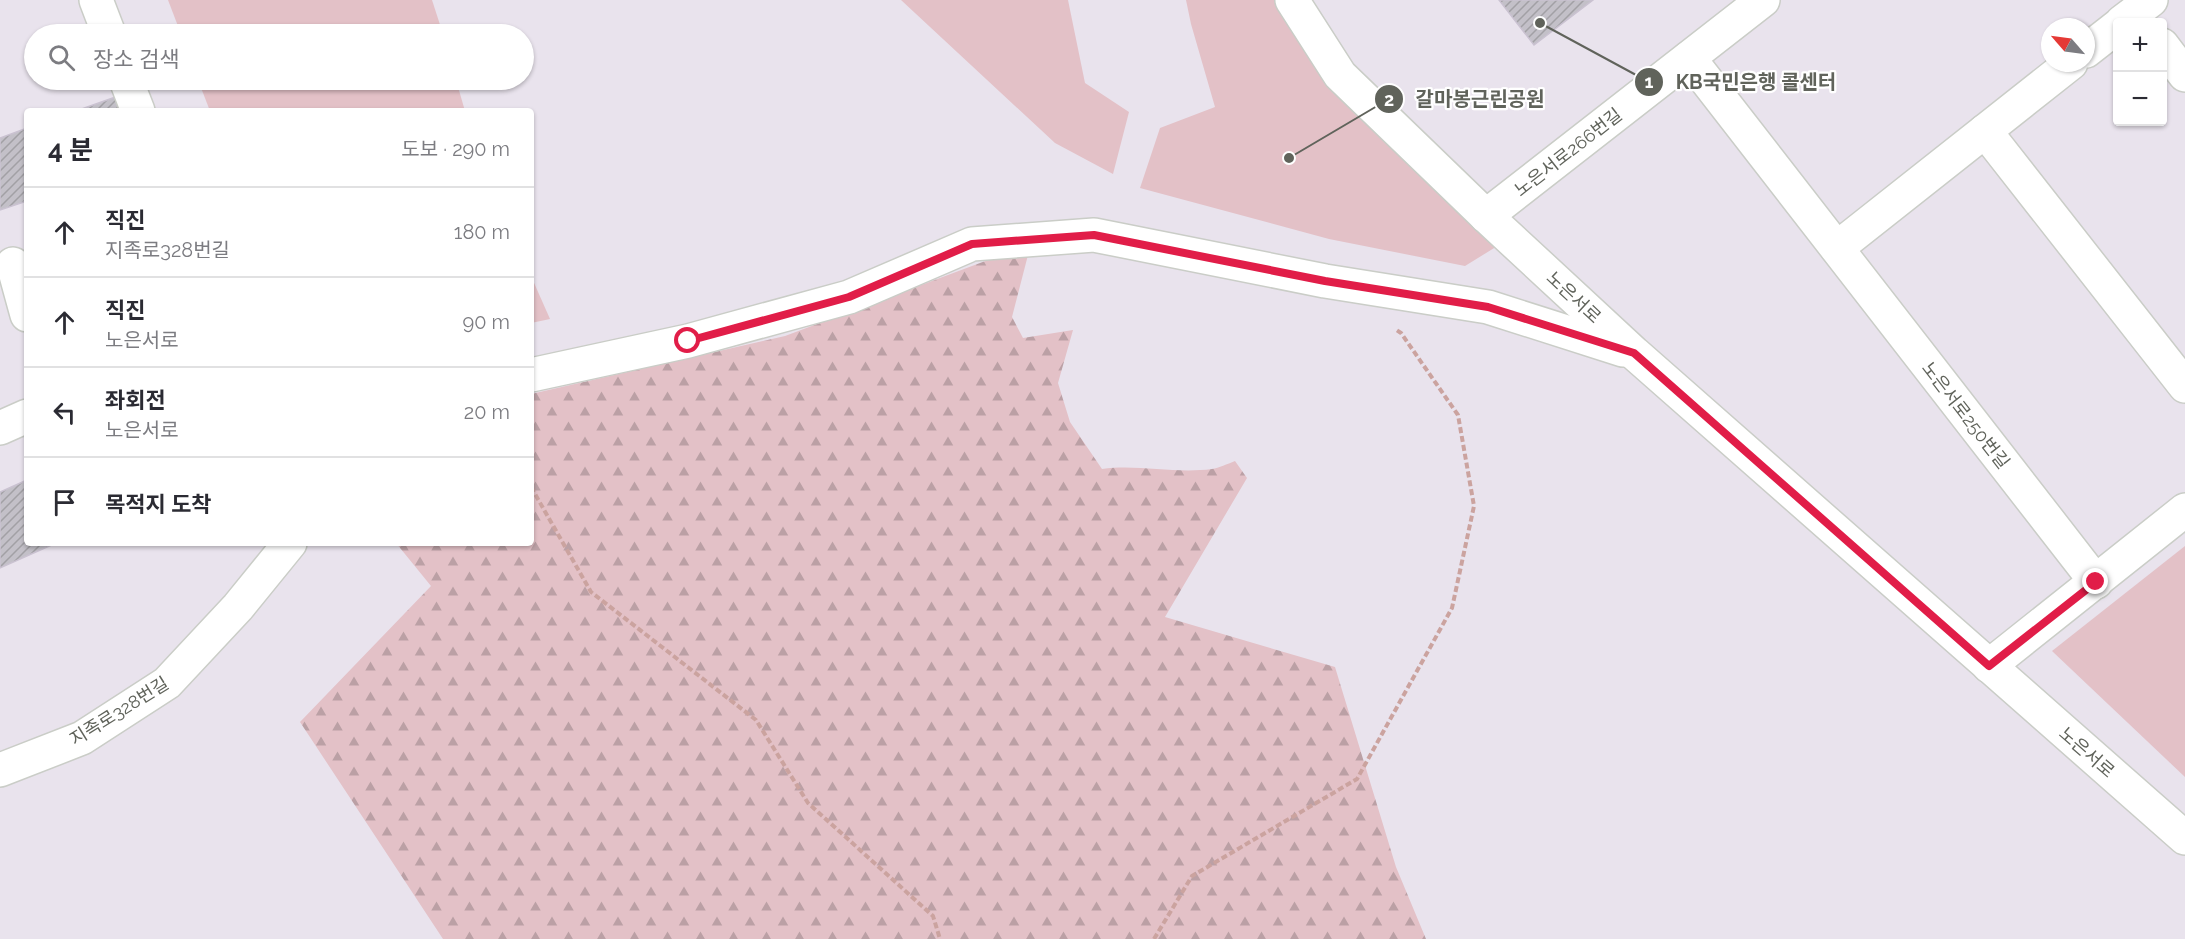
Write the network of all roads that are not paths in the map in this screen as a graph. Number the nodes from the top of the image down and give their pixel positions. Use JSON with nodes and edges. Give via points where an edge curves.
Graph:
{"nodes":[{"id":1,"x":96,"y":0,"type":"edge"},
{"id":2,"x":1292,"y":0,"type":"edge"},
{"id":3,"x":1763,"y":0,"type":"edge"},
{"id":4,"x":2134,"y":16,"type":"edge"},
{"id":5,"x":105,"y":24,"type":"edge"},
{"id":6,"x":2095,"y":44,"type":"edge"},
{"id":7,"x":2167,"y":50,"type":"edge"},
{"id":8,"x":1689,"y":58,"type":"junction"},
{"id":9,"x":2060,"y":72,"type":"edge"},
{"id":10,"x":2185,"y":75,"type":"edge"},
{"id":11,"x":130,"y":90,"type":"edge"},
{"id":12,"x":137,"y":108,"type":"edge"},
{"id":13,"x":1985,"y":131,"type":"junction"},
{"id":14,"x":1486,"y":216,"type":"junction"},
{"id":15,"x":1837,"y":248,"type":"junction"},
{"id":16,"x":13,"y":264,"type":"edge"},
{"id":17,"x":24,"y":304,"type":"edge"},
{"id":18,"x":1634,"y":353,"type":"junction"},
{"id":19,"x":534,"y":374,"type":"edge"},
{"id":20,"x":2185,"y":386,"type":"edge"},
{"id":21,"x":24,"y":417,"type":"edge"},
{"id":22,"x":0,"y":428,"type":"edge"},
{"id":23,"x":2185,"y":510,"type":"edge"},
{"id":24,"x":288,"y":546,"type":"edge"},
{"id":25,"x":2096,"y":582,"type":"junction"},
{"id":26,"x":1989,"y":666,"type":"junction"},
{"id":27,"x":0,"y":770,"type":"edge"},
{"id":28,"x":2184,"y":835,"type":"edge"}],
"edges":[{"from":1,"to":5,"type":"street"},
{"from":2,"to":14,"type":"street","name":"노은서로","via":[[1340,75]]},
{"from":3,"to":8,"type":"street","name":"노은서로266번길"},
{"from":4,"to":6,"type":"street"},
{"from":7,"to":10,"type":"street"},
{"from":8,"to":14,"type":"street","name":"노은서로266번길"},
{"from":8,"to":15,"type":"street","name":"노은서로250번길"},
{"from":9,"to":13,"type":"street"},
{"from":11,"to":12,"type":"street"},
{"from":13,"to":15,"type":"street"},
{"from":13,"to":20,"type":"street"},
{"from":14,"to":18,"type":"street","name":"노은서로"},
{"from":15,"to":25,"type":"street","name":"노은서로250번길"},
{"from":16,"to":17,"type":"street"},
{"from":18,"to":19,"type":"street","via":[[1488,307],[1325,281],[1094,235],[972,244],[849,297],[688,341]]},
{"from":18,"to":26,"type":"street","name":"노은서로"},
{"from":21,"to":22,"type":"street"},
{"from":23,"to":25,"type":"street"},
{"from":24,"to":27,"type":"street","name":"지족로328번길","via":[[238,607],[167,683],[82,738]]},
{"from":25,"to":26,"type":"street"},
{"from":26,"to":28,"type":"street","name":"노은서로"}]}
